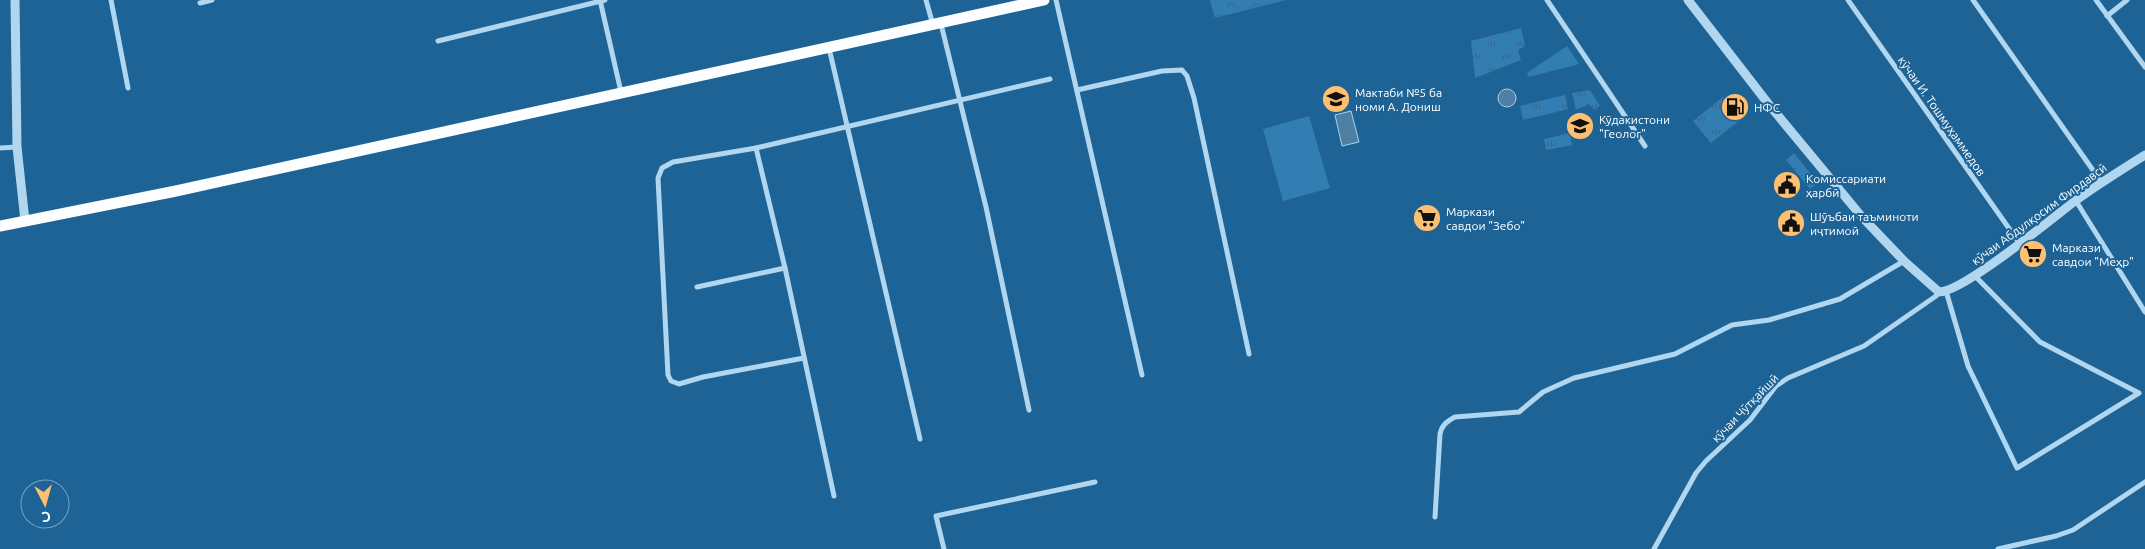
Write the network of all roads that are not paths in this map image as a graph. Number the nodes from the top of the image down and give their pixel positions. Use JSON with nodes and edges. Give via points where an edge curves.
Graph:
{"nodes":[{"id":1,"x":15,"y":0,"type":"edge"},
{"id":2,"x":111,"y":0,"type":"edge"},
{"id":3,"x":212,"y":0,"type":"edge"},
{"id":4,"x":602,"y":0,"type":"edge"},
{"id":5,"x":926,"y":0,"type":"edge"},
{"id":6,"x":1044,"y":0,"type":"edge"},
{"id":7,"x":1056,"y":0,"type":"edge"},
{"id":8,"x":1547,"y":0,"type":"edge"},
{"id":9,"x":1688,"y":0,"type":"edge"},
{"id":10,"x":1848,"y":0,"type":"edge"},
{"id":11,"x":1973,"y":0,"type":"edge"},
{"id":12,"x":2096,"y":0,"type":"edge"},
{"id":13,"x":2127,"y":0,"type":"edge"},
{"id":14,"x":200,"y":3,"type":"dead end"},
{"id":15,"x":2107,"y":16,"type":"junction"},
{"id":16,"x":937,"y":25,"type":"junction"},
{"id":17,"x":438,"y":41,"type":"dead end"},
{"id":18,"x":829,"y":48,"type":"junction"},
{"id":19,"x":2145,"y":67,"type":"edge"},
{"id":20,"x":1050,"y":79,"type":"dead end"},
{"id":21,"x":128,"y":88,"type":"dead end"},
{"id":22,"x":1076,"y":90,"type":"junction"},
{"id":23,"x":620,"y":92,"type":"junction"},
{"id":24,"x":960,"y":100,"type":"junction"},
{"id":25,"x":846,"y":126,"type":"junction"},
{"id":26,"x":1645,"y":146,"type":"dead end"},
{"id":27,"x":17,"y":147,"type":"junction"},
{"id":28,"x":0,"y":148,"type":"edge"},
{"id":29,"x":756,"y":148,"type":"junction"},
{"id":30,"x":2145,"y":155,"type":"edge"},
{"id":31,"x":2102,"y":182,"type":"junction"},
{"id":32,"x":2076,"y":201,"type":"junction"},
{"id":33,"x":25,"y":221,"type":"junction"},
{"id":34,"x":0,"y":226,"type":"edge"},
{"id":35,"x":2020,"y":244,"type":"junction"},
{"id":36,"x":1904,"y":261,"type":"junction"},
{"id":37,"x":785,"y":268,"type":"junction"},
{"id":38,"x":1974,"y":275,"type":"junction"},
{"id":39,"x":697,"y":287,"type":"dead end"},
{"id":40,"x":1942,"y":291,"type":"junction"},
{"id":41,"x":2145,"y":312,"type":"edge"},
{"id":42,"x":1249,"y":354,"type":"dead end"},
{"id":43,"x":804,"y":358,"type":"junction"},
{"id":44,"x":1142,"y":375,"type":"dead end"},
{"id":45,"x":2145,"y":389,"type":"edge"},
{"id":46,"x":2139,"y":392,"type":"junction"},
{"id":47,"x":1029,"y":410,"type":"dead end"},
{"id":48,"x":920,"y":438,"type":"dead end"},
{"id":49,"x":1095,"y":482,"type":"dead end"},
{"id":50,"x":2145,"y":482,"type":"edge"},
{"id":51,"x":834,"y":496,"type":"dead end"},
{"id":52,"x":1434,"y":518,"type":"dead end"},
{"id":53,"x":944,"y":549,"type":"edge"},
{"id":54,"x":1654,"y":549,"type":"edge"},
{"id":55,"x":1998,"y":549,"type":"edge"}],
"edges":[{"from":1,"to":27,"type":"street"},
{"from":2,"to":21,"type":"street"},
{"from":3,"to":14,"type":"street"},
{"from":4,"to":17,"type":"street"},
{"from":4,"to":23,"type":"street"},
{"from":5,"to":16,"type":"street"},
{"from":6,"to":16,"type":"highway"},
{"from":7,"to":22,"type":"street"},
{"from":8,"to":26,"type":"street"},
{"from":9,"to":36,"type":"street","via":[[1770,106],[1862,217]]},
{"from":10,"to":35,"type":"street","name":"кӯчаи И. Тошмуҳаммедов"},
{"from":11,"to":31,"type":"street"},
{"from":12,"to":15,"type":"street"},
{"from":13,"to":15,"type":"street"},
{"from":15,"to":19,"type":"street"},
{"from":16,"to":18,"type":"highway"},
{"from":16,"to":24,"type":"street"},
{"from":18,"to":23,"type":"highway"},
{"from":18,"to":25,"type":"street"},
{"from":20,"to":24,"type":"street"},
{"from":22,"to":42,"type":"street","via":[[1162,70],[1182,70],[1187,76]]},
{"from":22,"to":44,"type":"street"},
{"from":23,"to":33,"type":"highway","via":[[555,109]]},
{"from":24,"to":25,"type":"street"},
{"from":24,"to":47,"type":"street"},
{"from":25,"to":29,"type":"street"},
{"from":25,"to":48,"type":"street"},
{"from":27,"to":28,"type":"street"},
{"from":27,"to":33,"type":"street"},
{"from":29,"to":37,"type":"street"},
{"from":29,"to":43,"type":"street","via":[[673,162],[662,168],[658,178],[668,375],[671,381],[679,384]]},
{"from":30,"to":31,"type":"street","name":"кӯчаи Абдулқосим Фирдавсӣ"},
{"from":31,"to":32,"type":"street","name":"кӯчаи Абдулқосим Фирдавсӣ"},
{"from":32,"to":35,"type":"street","name":"кӯчаи Абдулқосим Фирдавсӣ"},
{"from":32,"to":41,"type":"street"},
{"from":33,"to":34,"type":"highway"},
{"from":35,"to":38,"type":"street","name":"кӯчаи Абдулқосим Фирдавсӣ"},
{"from":36,"to":40,"type":"street","via":[[1934,290]]},
{"from":36,"to":52,"type":"street","via":[[1840,300],[1769,320],[1732,325],[1674,354],[1574,378],[1543,392],[1519,412],[1455,417],[1441,428]]},
{"from":37,"to":39,"type":"street"},
{"from":37,"to":43,"type":"street"},
{"from":38,"to":40,"type":"street","name":"кӯчаи Абдулқосим Фирдавсӣ"},
{"from":38,"to":46,"type":"street","via":[[2040,342]]},
{"from":40,"to":46,"type":"street","via":[[1968,366],[2017,468]]},
{"from":40,"to":54,"type":"street","name":"кӯчаи Чӯтқайшӣ","via":[[1873,341],[1776,386],[1750,420],[1696,473]]},
{"from":43,"to":51,"type":"street"},
{"from":45,"to":46,"type":"street"},
{"from":49,"to":53,"type":"street","via":[[936,516]]},
{"from":50,"to":55,"type":"street","via":[[2072,530]]}]}
